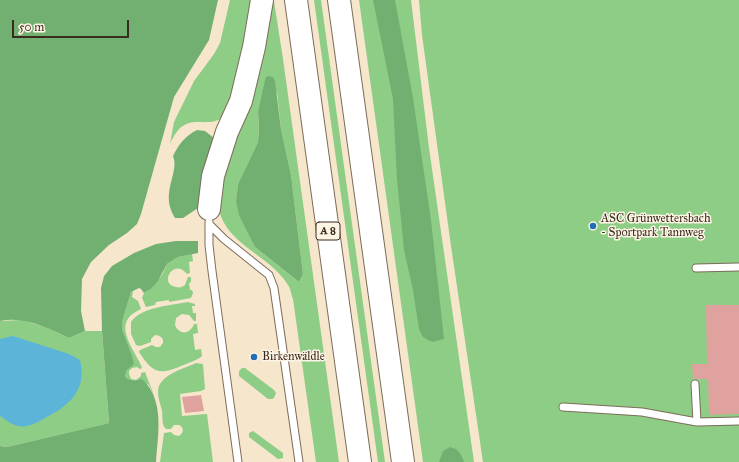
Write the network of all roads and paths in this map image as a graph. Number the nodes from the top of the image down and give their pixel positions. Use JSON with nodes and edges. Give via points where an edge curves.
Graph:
{"nodes":[{"id":1,"x":262,"y":0,"type":"edge"},
{"id":2,"x":296,"y":0,"type":"edge"},
{"id":3,"x":339,"y":0,"type":"edge"},
{"id":4,"x":209,"y":217,"type":"junction"},
{"id":5,"x":739,"y":267,"type":"edge"},
{"id":6,"x":696,"y":268,"type":"dead end"},
{"id":7,"x":695,"y":384,"type":"dead end"},
{"id":8,"x":563,"y":407,"type":"dead end"},
{"id":9,"x":739,"y":421,"type":"edge"},
{"id":10,"x":697,"y":422,"type":"junction"},
{"id":11,"x":238,"y":462,"type":"edge"},
{"id":12,"x":299,"y":462,"type":"edge"},
{"id":13,"x":360,"y":462,"type":"edge"},
{"id":14,"x":403,"y":462,"type":"edge"}],
"edges":[{"from":1,"to":4,"type":"highway","via":[[241,101],[227,132],[213,176]]},
{"from":2,"to":13,"type":"highway","number":"A 8"},
{"from":3,"to":14,"type":"highway"},
{"from":4,"to":11,"type":"lane","via":[[212,271]]},
{"from":4,"to":12,"type":"lane","via":[[224,239],[269,275],[274,288]]},
{"from":5,"to":6,"type":"lane"},
{"from":7,"to":10,"type":"lane"},
{"from":8,"to":10,"type":"lane","via":[[642,412]]},
{"from":9,"to":10,"type":"lane"}]}
